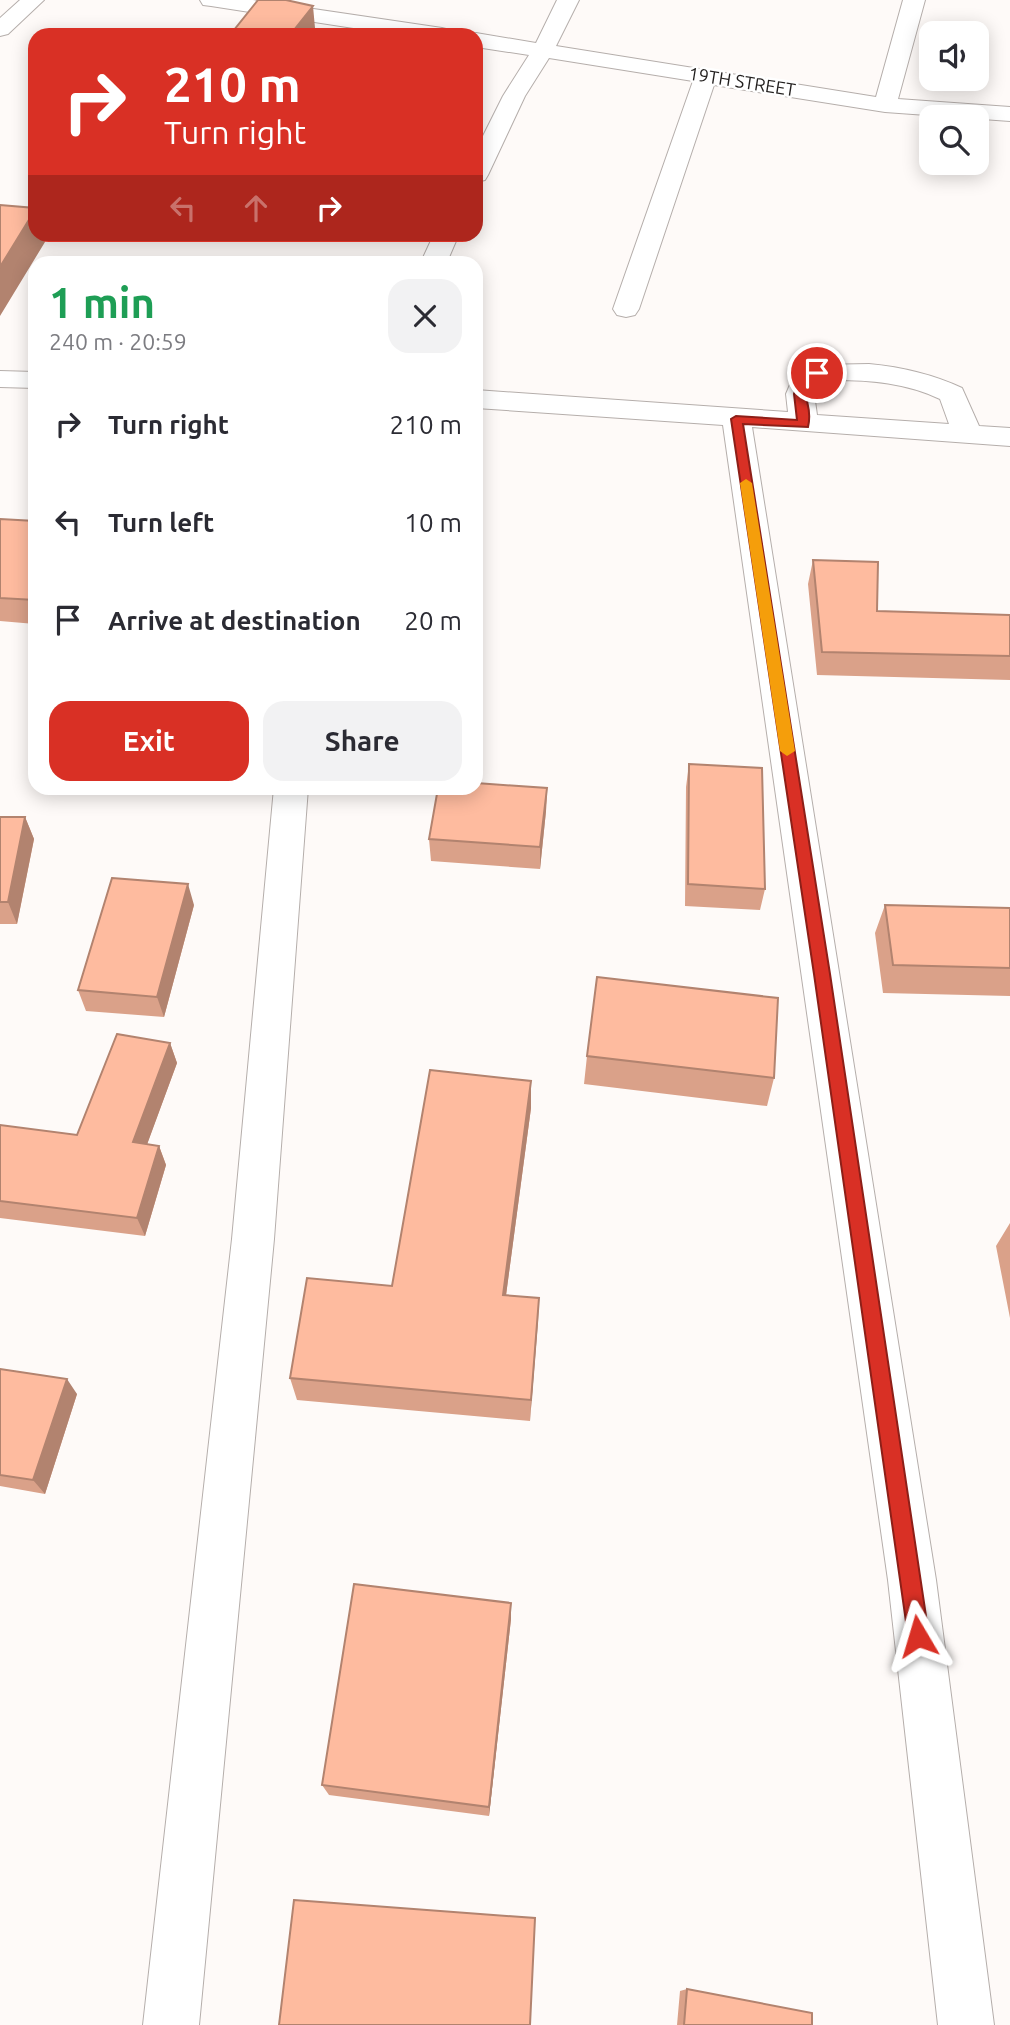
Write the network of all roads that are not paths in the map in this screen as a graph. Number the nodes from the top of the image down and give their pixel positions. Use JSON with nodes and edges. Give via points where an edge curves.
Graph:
{"nodes":[{"id":1,"x":33,"y":0,"type":"edge"},
{"id":2,"x":211,"y":0,"type":"edge"},
{"id":3,"x":568,"y":0,"type":"edge"},
{"id":4,"x":914,"y":0,"type":"edge"},
{"id":5,"x":256,"y":5,"type":"junction"},
{"id":6,"x":239,"y":25,"type":"edge"},
{"id":7,"x":399,"y":28,"type":"edge"},
{"id":8,"x":0,"y":29,"type":"edge"},
{"id":9,"x":483,"y":41,"type":"edge"},
{"id":10,"x":543,"y":50,"type":"junction"},
{"id":11,"x":706,"y":76,"type":"junction"},
{"id":12,"x":885,"y":105,"type":"junction"},
{"id":13,"x":1010,"y":114,"type":"edge"},
{"id":14,"x":483,"y":160,"type":"edge"},
{"id":15,"x":626,"y":309,"type":"dead end"},
{"id":16,"x":0,"y":379,"type":"edge"},
{"id":17,"x":28,"y":380,"type":"edge"},
{"id":18,"x":483,"y":400,"type":"edge"},
{"id":19,"x":736,"y":419,"type":"junction"},
{"id":20,"x":804,"y":424,"type":"junction"},
{"id":21,"x":968,"y":435,"type":"junction"},
{"id":22,"x":1010,"y":438,"type":"edge"},
{"id":23,"x":290,"y":795,"type":"edge"},
{"id":24,"x":171,"y":2025,"type":"edge"},
{"id":25,"x":966,"y":2025,"type":"edge"}],
"edges":[{"from":1,"to":8,"type":"street"},
{"from":2,"to":5,"type":"street"},
{"from":3,"to":10,"type":"street"},
{"from":4,"to":12,"type":"street"},
{"from":5,"to":6,"type":"street"},
{"from":5,"to":7,"type":"street"},
{"from":9,"to":10,"type":"street","name":"19TH STREET"},
{"from":10,"to":11,"type":"street","name":"19TH STREET"},
{"from":10,"to":14,"type":"street","via":[[514,96]]},
{"from":11,"to":12,"type":"street","name":"19TH STREET"},
{"from":11,"to":15,"type":"street"},
{"from":12,"to":13,"type":"street","name":"19TH STREET"},
{"from":16,"to":17,"type":"street"},
{"from":18,"to":19,"type":"street"},
{"from":19,"to":20,"type":"street"},
{"from":19,"to":25,"type":"street","via":[[912,1580]]},
{"from":20,"to":21,"type":"street"},
{"from":20,"to":21,"type":"street","via":[[800,394],[805,379],[817,373],[903,376],[952,394]]},
{"from":21,"to":22,"type":"street"},
{"from":23,"to":24,"type":"street","via":[[253,1239]]}]}
